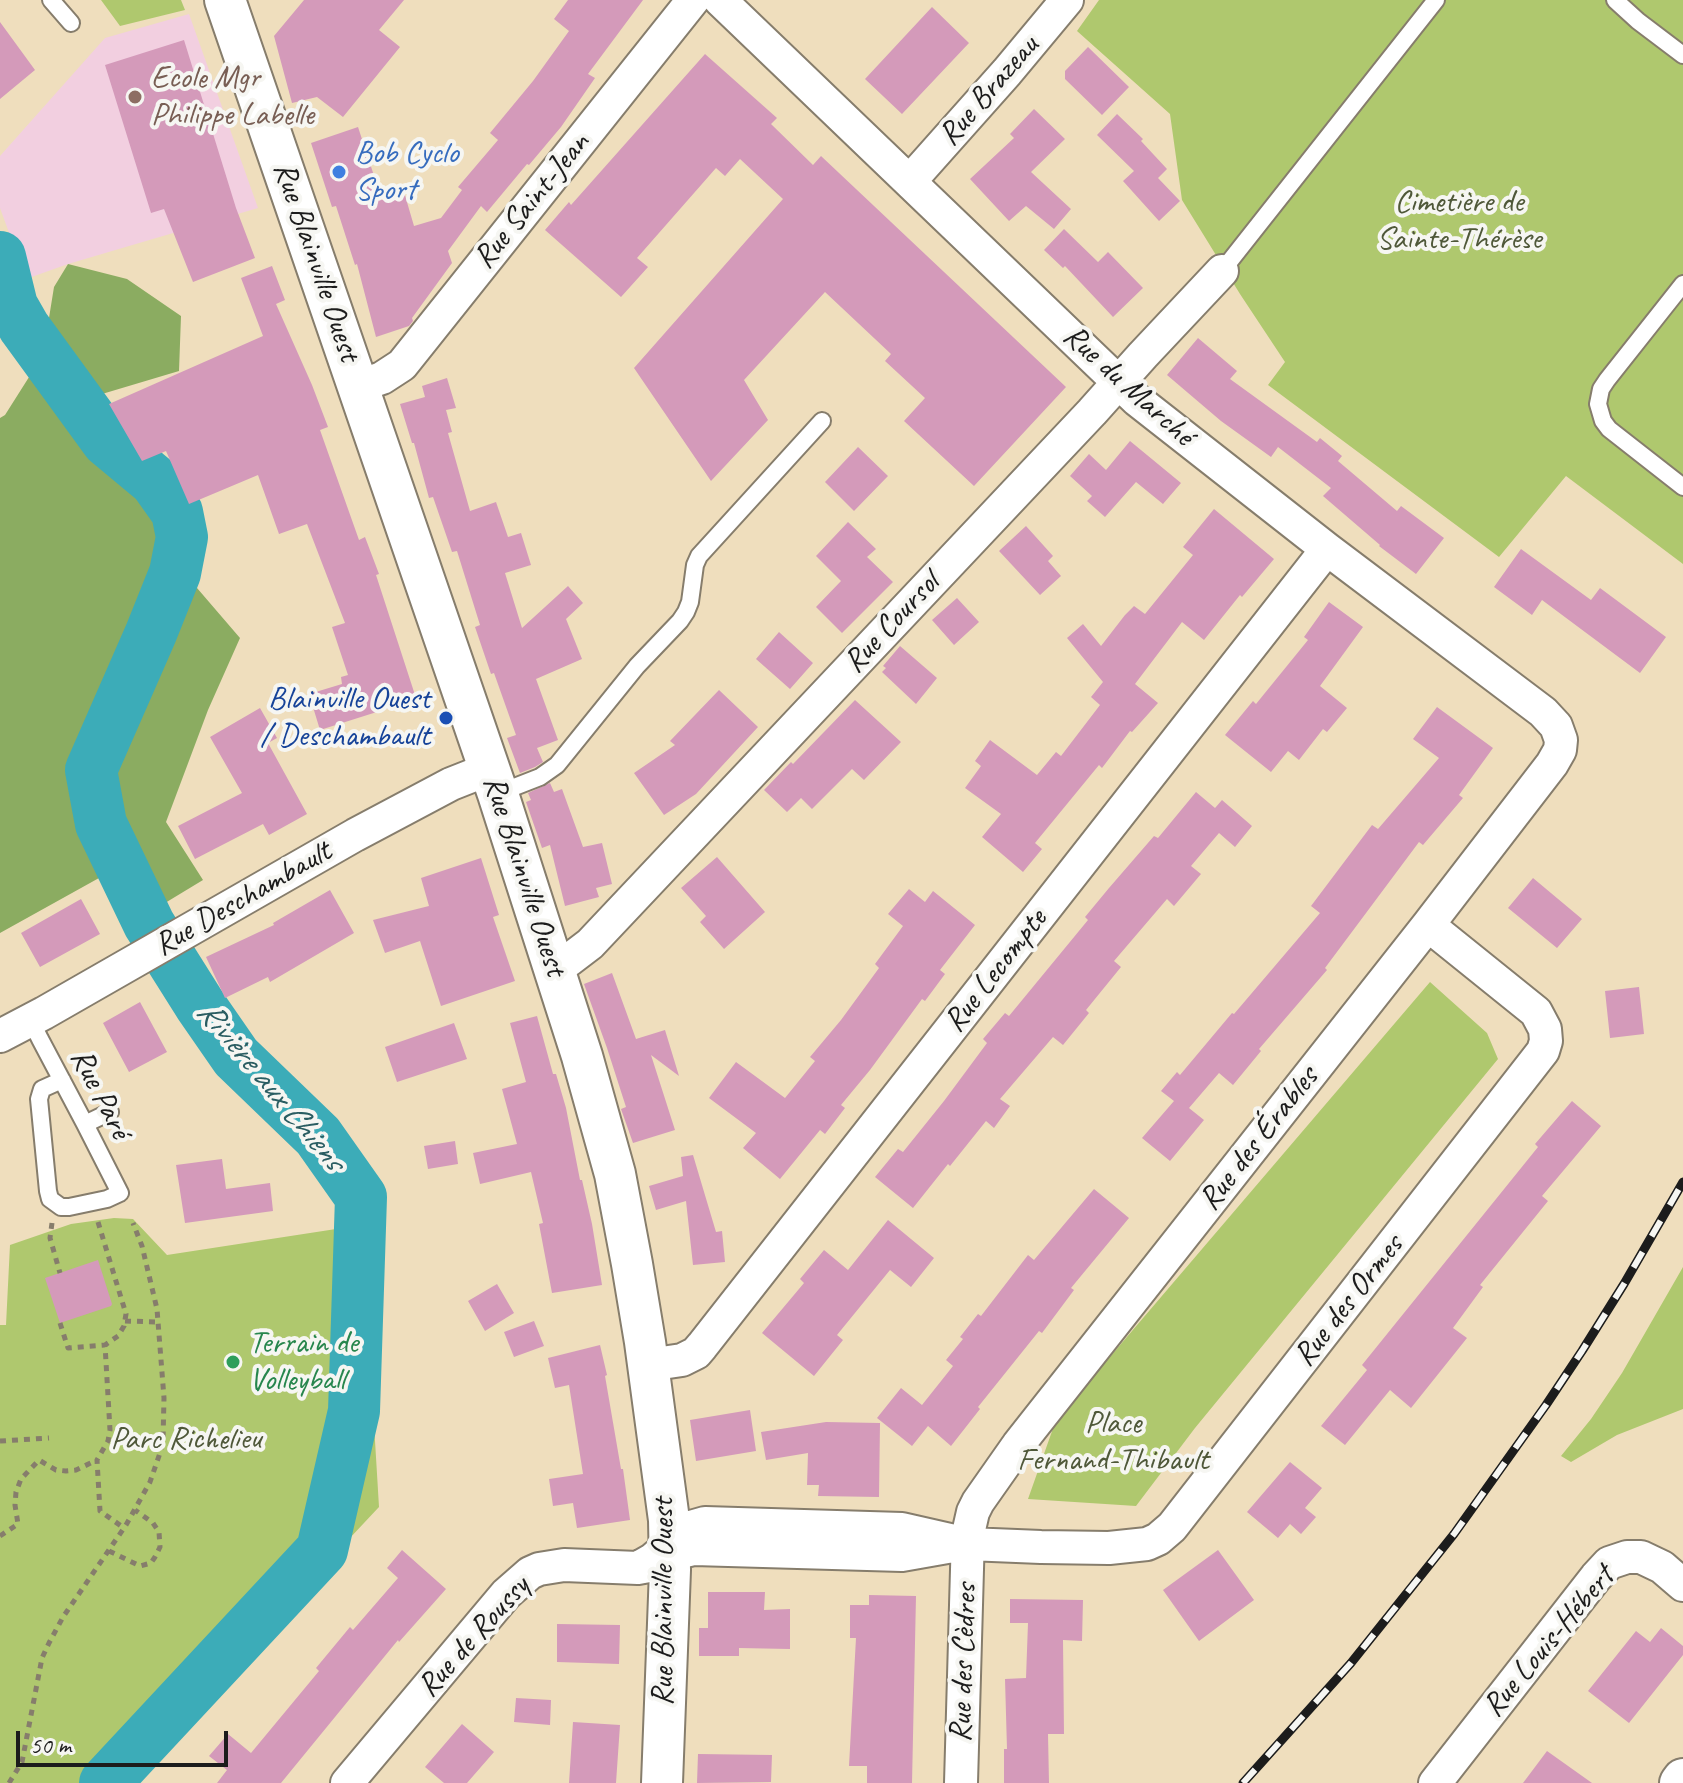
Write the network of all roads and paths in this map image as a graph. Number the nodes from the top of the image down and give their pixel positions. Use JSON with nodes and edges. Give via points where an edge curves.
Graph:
{"nodes":[{"id":1,"x":51,"y":0,"type":"edge"},
{"id":2,"x":225,"y":0,"type":"edge"},
{"id":3,"x":693,"y":0,"type":"edge"},
{"id":4,"x":720,"y":0,"type":"edge"},
{"id":5,"x":1067,"y":0,"type":"edge"},
{"id":6,"x":1436,"y":0,"type":"edge"},
{"id":7,"x":1626,"y":3,"type":"edge"},
{"id":8,"x":71,"y":23,"type":"dead end"},
{"id":9,"x":1683,"y":55,"type":"edge"},
{"id":10,"x":910,"y":181,"type":"junction"},
{"id":11,"x":1222,"y":271,"type":"joint"},
{"id":12,"x":1683,"y":284,"type":"edge"},
{"id":13,"x":1119,"y":383,"type":"junction"},
{"id":14,"x":359,"y":386,"type":"junction"},
{"id":15,"x":822,"y":421,"type":"dead end"},
{"id":16,"x":1683,"y":487,"type":"edge"},
{"id":17,"x":1327,"y":549,"type":"junction"},
{"id":18,"x":1561,"y":740,"type":"joint"},
{"id":19,"x":493,"y":782,"type":"junction"},
{"id":20,"x":1428,"y":925,"type":"junction"},
{"id":21,"x":554,"y":965,"type":"junction"},
{"id":22,"x":31,"y":1021,"type":"junction"},
{"id":23,"x":0,"y":1036,"type":"edge"},
{"id":24,"x":62,"y":1080,"type":"junction"},
{"id":25,"x":110,"y":1112,"type":"dead end"},
{"id":26,"x":85,"y":1124,"type":"junction"},
{"id":27,"x":133,"y":1223,"type":"dead end"},
{"id":28,"x":99,"y":1225,"type":"dead end"},
{"id":29,"x":50,"y":1238,"type":"dead end"},
{"id":30,"x":60,"y":1273,"type":"dead end"},
{"id":31,"x":125,"y":1321,"type":"junction"},
{"id":32,"x":158,"y":1322,"type":"junction"},
{"id":33,"x":60,"y":1323,"type":"dead end"},
{"id":34,"x":105,"y":1345,"type":"junction"},
{"id":35,"x":648,"y":1365,"type":"junction"},
{"id":36,"x":49,"y":1438,"type":"dead end"},
{"id":37,"x":0,"y":1441,"type":"edge"},
{"id":38,"x":97,"y":1460,"type":"junction"},
{"id":39,"x":135,"y":1510,"type":"junction"},
{"id":40,"x":124,"y":1528,"type":"junction"},
{"id":41,"x":0,"y":1536,"type":"edge"},
{"id":42,"x":968,"y":1544,"type":"junction"},
{"id":43,"x":109,"y":1551,"type":"junction"},
{"id":44,"x":660,"y":1556,"type":"junction"},
{"id":45,"x":1683,"y":1585,"type":"edge"},
{"id":46,"x":9,"y":1783,"type":"edge"},
{"id":47,"x":347,"y":1783,"type":"edge"},
{"id":48,"x":662,"y":1783,"type":"edge"},
{"id":49,"x":961,"y":1783,"type":"edge"},
{"id":50,"x":1435,"y":1783,"type":"edge"}],
"edges":[{"from":1,"to":8,"type":"lane"},
{"from":2,"to":14,"type":"street","name":"Rue Blainville Ouest"},
{"from":3,"to":14,"type":"street","name":"Rue Saint-Jean","via":[[402,365]]},
{"from":4,"to":10,"type":"street","name":"Rue du Marché"},
{"from":5,"to":10,"type":"street","name":"Rue Brazeau"},
{"from":6,"to":11,"type":"lane"},
{"from":7,"to":9,"type":"lane","via":[[1638,21]]},
{"from":10,"to":13,"type":"street","name":"Rue du Marché"},
{"from":11,"to":13,"type":"street","name":"Rue Coursol"},
{"from":12,"to":16,"type":"lane","via":[[1607,380],[1598,404],[1609,429]]},
{"from":13,"to":17,"type":"street","name":"Rue du Marché"},
{"from":13,"to":21,"type":"street","name":"Rue Coursol","via":[[590,944]]},
{"from":14,"to":19,"type":"street","name":"Rue Blainville Ouest"},
{"from":15,"to":19,"type":"lane","via":[[699,556],[690,602],[680,621],[557,765],[540,777]]},
{"from":17,"to":18,"type":"street","name":"Rue du Marché","via":[[1543,712]]},
{"from":17,"to":35,"type":"street","name":"Rue Lecompte","via":[[702,1346],[682,1360]]},
{"from":18,"to":20,"type":"street","name":"Rue des Érables","via":[[1552,764]]},
{"from":19,"to":21,"type":"street","name":"Rue Blainville Ouest"},
{"from":19,"to":22,"type":"street","name":"Rue Deschambault","via":[[451,784]]},
{"from":20,"to":42,"type":"street","name":"Rue des Érables","via":[[1001,1466],[973,1512]]},
{"from":20,"to":42,"type":"street","name":"Rue des Ormes","via":[[1536,1012],[1546,1041],[1537,1060],[1158,1539],[1109,1548]]},
{"from":21,"to":35,"type":"street","name":"Rue Blainville Ouest","via":[[615,1174]]},
{"from":22,"to":23,"type":"street","name":"Rue Deschambault"},
{"from":22,"to":24,"type":"lane","name":"Rue Paré"},
{"from":24,"to":26,"type":"lane","name":"Rue Paré"},
{"from":24,"to":26,"type":"lane","name":"Rue Paré","via":[[39,1093],[48,1191],[61,1207],[120,1193]]},
{"from":25,"to":26,"type":"lane"},
{"from":27,"to":32,"type":"path"},
{"from":28,"to":31,"type":"path"},
{"from":29,"to":30,"type":"path"},
{"from":31,"to":32,"type":"path"},
{"from":31,"to":34,"type":"path","via":[[118,1336]]},
{"from":32,"to":39,"type":"path","via":[[163,1440]]},
{"from":33,"to":34,"type":"path","via":[[68,1348]]},
{"from":34,"to":38,"type":"path","via":[[110,1430]]},
{"from":35,"to":44,"type":"street","name":"Rue Blainville Ouest","via":[[668,1504]]},
{"from":36,"to":37,"type":"path"},
{"from":38,"to":40,"type":"path","via":[[100,1511]]},
{"from":38,"to":41,"type":"path","via":[[66,1471],[39,1460],[16,1492],[18,1524]]},
{"from":39,"to":40,"type":"path"},
{"from":39,"to":43,"type":"path","via":[[159,1532],[155,1557],[140,1566]]},
{"from":40,"to":43,"type":"path"},
{"from":42,"to":44,"type":"street","name":"Rue des Ormes","via":[[902,1529],[705,1523],[691,1527]]},
{"from":42,"to":49,"type":"street","name":"Rue des Cèdres"},
{"from":43,"to":46,"type":"path","via":[[42,1658],[22,1762]]},
{"from":44,"to":47,"type":"street","name":"Rue de Roussy","via":[[550,1566],[530,1573],[506,1594]]},
{"from":44,"to":48,"type":"street","name":"Rue Blainville Ouest"},
{"from":45,"to":50,"type":"street","name":"Rue Louis-Hébert","via":[[1641,1557],[1609,1563]]}]}
